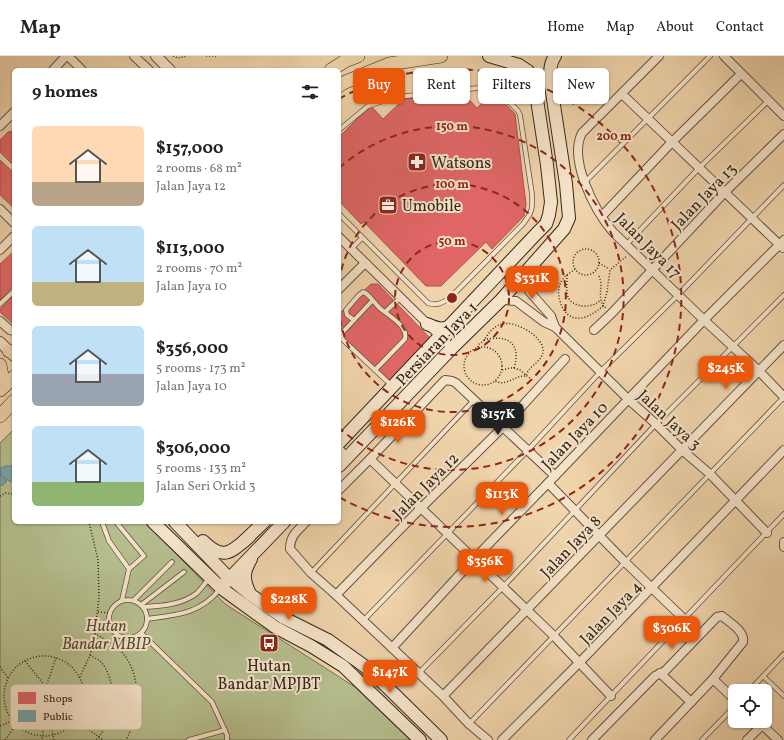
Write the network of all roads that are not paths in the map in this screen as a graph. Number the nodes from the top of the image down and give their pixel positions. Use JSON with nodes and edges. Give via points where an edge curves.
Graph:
{"nodes":[{"id":1,"x":67,"y":56,"type":"edge"},
{"id":2,"x":134,"y":56,"type":"edge"},
{"id":3,"x":156,"y":56,"type":"edge"},
{"id":4,"x":358,"y":56,"type":"edge"},
{"id":5,"x":441,"y":56,"type":"edge"},
{"id":6,"x":489,"y":56,"type":"edge"},
{"id":7,"x":555,"y":56,"type":"edge"},
{"id":8,"x":659,"y":56,"type":"edge"},
{"id":9,"x":710,"y":56,"type":"edge"},
{"id":10,"x":724,"y":56,"type":"edge"},
{"id":11,"x":55,"y":68,"type":"edge"},
{"id":12,"x":80,"y":68,"type":"edge"},
{"id":13,"x":147,"y":68,"type":"edge"},
{"id":14,"x":168,"y":68,"type":"edge"},
{"id":15,"x":334,"y":68,"type":"edge"},
{"id":16,"x":741,"y":74,"type":"junction"},
{"id":17,"x":341,"y":84,"type":"edge"},
{"id":18,"x":622,"y":94,"type":"junction"},
{"id":19,"x":768,"y":101,"type":"junction"},
{"id":20,"x":12,"y":114,"type":"edge"},
{"id":21,"x":784,"y":116,"type":"edge"},
{"id":22,"x":647,"y":118,"type":"junction"},
{"id":23,"x":0,"y":126,"type":"edge"},
{"id":24,"x":341,"y":128,"type":"edge"},
{"id":25,"x":784,"y":134,"type":"edge"},
{"id":26,"x":672,"y":142,"type":"junction"},
{"id":27,"x":547,"y":165,"type":"junction"},
{"id":28,"x":564,"y":165,"type":"junction"},
{"id":29,"x":700,"y":167,"type":"junction"},
{"id":30,"x":585,"y":182,"type":"junction"},
{"id":31,"x":784,"y":185,"type":"edge"},
{"id":32,"x":724,"y":192,"type":"junction"},
{"id":33,"x":0,"y":209,"type":"edge"},
{"id":34,"x":341,"y":216,"type":"edge"},
{"id":35,"x":602,"y":216,"type":"junction"},
{"id":36,"x":752,"y":218,"type":"junction"},
{"id":37,"x":12,"y":221,"type":"edge"},
{"id":38,"x":12,"y":238,"type":"edge"},
{"id":39,"x":362,"y":238,"type":"junction"},
{"id":40,"x":341,"y":240,"type":"edge"},
{"id":41,"x":783,"y":244,"type":"edge"},
{"id":42,"x":626,"y":245,"type":"junction"},
{"id":43,"x":351,"y":249,"type":"junction"},
{"id":44,"x":0,"y":250,"type":"edge"},
{"id":45,"x":365,"y":263,"type":"junction"},
{"id":46,"x":653,"y":269,"type":"junction"},
{"id":47,"x":523,"y":276,"type":"junction"},
{"id":48,"x":341,"y":287,"type":"edge"},
{"id":49,"x":12,"y":292,"type":"edge"},
{"id":50,"x":678,"y":294,"type":"junction"},
{"id":51,"x":784,"y":295,"type":"edge"},
{"id":52,"x":400,"y":298,"type":"junction"},
{"id":53,"x":501,"y":300,"type":"junction"},
{"id":54,"x":372,"y":301,"type":"junction"},
{"id":55,"x":0,"y":304,"type":"edge"},
{"id":56,"x":385,"y":312,"type":"junction"},
{"id":57,"x":354,"y":320,"type":"junction"},
{"id":58,"x":704,"y":320,"type":"junction"},
{"id":59,"x":0,"y":321,"type":"edge"},
{"id":60,"x":453,"y":323,"type":"junction"},
{"id":61,"x":427,"y":324,"type":"junction"},
{"id":62,"x":555,"y":327,"type":"junction"},
{"id":63,"x":12,"y":330,"type":"edge"},
{"id":64,"x":594,"y":330,"type":"dead end"},
{"id":65,"x":440,"y":337,"type":"junction"},
{"id":66,"x":784,"y":345,"type":"edge"},
{"id":67,"x":733,"y":346,"type":"junction"},
{"id":68,"x":452,"y":348,"type":"junction"},
{"id":69,"x":565,"y":358,"type":"dead end"},
{"id":70,"x":0,"y":364,"type":"edge"},
{"id":71,"x":375,"y":370,"type":"junction"},
{"id":72,"x":759,"y":371,"type":"junction"},
{"id":73,"x":601,"y":372,"type":"junction"},
{"id":74,"x":12,"y":376,"type":"edge"},
{"id":75,"x":12,"y":380,"type":"edge"},
{"id":76,"x":0,"y":384,"type":"edge"},
{"id":77,"x":392,"y":385,"type":"junction"},
{"id":78,"x":0,"y":390,"type":"edge"},
{"id":79,"x":784,"y":397,"type":"edge"},
{"id":80,"x":474,"y":400,"type":"junction"},
{"id":81,"x":628,"y":400,"type":"junction"},
{"id":82,"x":656,"y":424,"type":"junction"},
{"id":83,"x":503,"y":426,"type":"junction"},
{"id":84,"x":341,"y":441,"type":"edge"},
{"id":85,"x":528,"y":450,"type":"junction"},
{"id":86,"x":682,"y":450,"type":"junction"},
{"id":87,"x":784,"y":450,"type":"edge"},
{"id":88,"x":341,"y":451,"type":"edge"},
{"id":89,"x":348,"y":458,"type":"junction"},
{"id":90,"x":370,"y":459,"type":"junction"},
{"id":91,"x":341,"y":464,"type":"edge"},
{"id":92,"x":710,"y":474,"type":"junction"},
{"id":93,"x":555,"y":476,"type":"junction"},
{"id":94,"x":548,"y":483,"type":"junction"},
{"id":95,"x":396,"y":484,"type":"junction"},
{"id":96,"x":341,"y":488,"type":"edge"},
{"id":97,"x":735,"y":501,"type":"junction"},
{"id":98,"x":421,"y":508,"type":"junction"},
{"id":99,"x":574,"y":511,"type":"junction"},
{"id":100,"x":784,"y":514,"type":"edge"},
{"id":101,"x":103,"y":524,"type":"edge"},
{"id":102,"x":118,"y":524,"type":"edge"},
{"id":103,"x":155,"y":524,"type":"edge"},
{"id":104,"x":177,"y":524,"type":"edge"},
{"id":105,"x":185,"y":524,"type":"edge"},
{"id":106,"x":262,"y":524,"type":"edge"},
{"id":107,"x":282,"y":524,"type":"edge"},
{"id":108,"x":304,"y":524,"type":"edge"},
{"id":109,"x":767,"y":533,"type":"junction"},
{"id":110,"x":448,"y":534,"type":"junction"},
{"id":111,"x":599,"y":536,"type":"junction"},
{"id":112,"x":249,"y":537,"type":"junction"},
{"id":113,"x":784,"y":542,"type":"edge"},
{"id":114,"x":784,"y":547,"type":"edge"},
{"id":115,"x":257,"y":549,"type":"junction"},
{"id":116,"x":474,"y":559,"type":"junction"},
{"id":117,"x":172,"y":562,"type":"dead end"},
{"id":118,"x":625,"y":562,"type":"junction"},
{"id":119,"x":219,"y":568,"type":"junction"},
{"id":120,"x":129,"y":569,"type":"junction"},
{"id":121,"x":184,"y":572,"type":"dead end"},
{"id":122,"x":311,"y":573,"type":"junction"},
{"id":123,"x":210,"y":578,"type":"junction"},
{"id":124,"x":229,"y":578,"type":"junction"},
{"id":125,"x":503,"y":587,"type":"junction"},
{"id":126,"x":221,"y":588,"type":"junction"},
{"id":127,"x":652,"y":588,"type":"junction"},
{"id":128,"x":251,"y":595,"type":"junction"},
{"id":129,"x":336,"y":595,"type":"junction"},
{"id":130,"x":122,"y":600,"type":"junction"},
{"id":131,"x":134,"y":600,"type":"junction"},
{"id":132,"x":142,"y":606,"type":"junction"},
{"id":133,"x":527,"y":610,"type":"junction"},
{"id":134,"x":147,"y":619,"type":"junction"},
{"id":135,"x":684,"y":619,"type":"junction"},
{"id":136,"x":363,"y":621,"type":"junction"},
{"id":137,"x":141,"y":633,"type":"junction"},
{"id":138,"x":554,"y":636,"type":"junction"},
{"id":139,"x":392,"y":648,"type":"junction"},
{"id":140,"x":784,"y":654,"type":"edge"},
{"id":141,"x":580,"y":662,"type":"junction"},
{"id":142,"x":419,"y":673,"type":"junction"},
{"id":143,"x":660,"y":673,"type":"junction"},
{"id":144,"x":763,"y":676,"type":"junction"},
{"id":145,"x":713,"y":679,"type":"junction"},
{"id":146,"x":756,"y":684,"type":"edge"},
{"id":147,"x":728,"y":693,"type":"edge"},
{"id":148,"x":443,"y":696,"type":"junction"},
{"id":149,"x":611,"y":696,"type":"junction"},
{"id":150,"x":784,"y":696,"type":"edge"},
{"id":151,"x":691,"y":702,"type":"junction"},
{"id":152,"x":728,"y":713,"type":"edge"},
{"id":153,"x":469,"y":724,"type":"junction"},
{"id":154,"x":756,"y":728,"type":"edge"},
{"id":155,"x":765,"y":728,"type":"edge"},
{"id":156,"x":225,"y":730,"type":"junction"},
{"id":157,"x":201,"y":738,"type":"edge"},
{"id":158,"x":508,"y":738,"type":"edge"},
{"id":159,"x":189,"y":740,"type":"edge"},
{"id":160,"x":227,"y":740,"type":"edge"},
{"id":161,"x":420,"y":740,"type":"edge"},
{"id":162,"x":441,"y":740,"type":"edge"},
{"id":163,"x":488,"y":740,"type":"edge"},
{"id":164,"x":569,"y":740,"type":"edge"},
{"id":165,"x":592,"y":740,"type":"edge"},
{"id":166,"x":655,"y":740,"type":"edge"},
{"id":167,"x":702,"y":740,"type":"edge"},
{"id":168,"x":747,"y":740,"type":"edge"},
{"id":169,"x":778,"y":740,"type":"edge"}],
"edges":[{"from":1,"to":11,"type":"street"},
{"from":1,"to":12,"type":"street"},
{"from":2,"to":13,"type":"street"},
{"from":3,"to":14,"type":"street"},
{"from":4,"to":15,"type":"main road"},
{"from":5,"to":17,"type":"main road","via":[[389,64]]},
{"from":6,"to":27,"type":"main road","name":"Persiaran Jaya 1","via":[[519,65],[528,71],[534,80]]},
{"from":7,"to":28,"type":"main road","name":"Persiaran Jaya 1","via":[[552,60],[550,80]]},
{"from":8,"to":18,"type":"street","name":"Jalan Jaya 17"},
{"from":9,"to":22,"type":"lane"},
{"from":10,"to":16,"type":"street"},
{"from":16,"to":19,"type":"street"},
{"from":16,"to":26,"type":"street"},
{"from":18,"to":22,"type":"street"},
{"from":18,"to":30,"type":"street","name":"Jalan Jaya 17","via":[[579,139],[578,157]]},
{"from":19,"to":21,"type":"street"},
{"from":19,"to":29,"type":"lane"},
{"from":20,"to":23,"type":"street"},
{"from":22,"to":26,"type":"street"},
{"from":22,"to":30,"type":"lane"},
{"from":24,"to":39,"type":"lane","via":[[368,106],[383,101],[481,87],[493,87],[498,90],[520,115],[532,194],[532,212],[450,298],[440,304],[428,303]]},
{"from":25,"to":32,"type":"street","name":"Jalan Jaya 13"},
{"from":26,"to":29,"type":"street"},
{"from":26,"to":35,"type":"street"},
{"from":27,"to":28,"type":"main road","via":[[558,160]]},
{"from":27,"to":60,"type":"main road","name":"Persiaran Jaya 1","via":[[551,202],[546,224]]},
{"from":28,"to":47,"type":"main road","name":"Persiaran Jaya 1","via":[[568,209],[564,229]]},
{"from":29,"to":32,"type":"street"},
{"from":29,"to":42,"type":"lane"},
{"from":30,"to":35,"type":"street","name":"Jalan Jaya 17"},
{"from":31,"to":36,"type":"lane"},
{"from":32,"to":36,"type":"street"},
{"from":32,"to":46,"type":"street","name":"Jalan Jaya 13"},
{"from":33,"to":37,"type":"street"},
{"from":34,"to":39,"type":"lane"},
{"from":35,"to":42,"type":"street","name":"Jalan Jaya 17"},
{"from":36,"to":41,"type":"street"},
{"from":36,"to":50,"type":"lane"},
{"from":38,"to":44,"type":"street"},
{"from":39,"to":43,"type":"lane"},
{"from":40,"to":43,"type":"street"},
{"from":41,"to":58,"type":"street","name":"Jalan Jaya 10"},
{"from":42,"to":46,"type":"street","name":"Jalan Jaya 17"},
{"from":43,"to":45,"type":"street"},
{"from":45,"to":48,"type":"street"},
{"from":45,"to":52,"type":"street"},
{"from":46,"to":50,"type":"street","name":"Jalan Jaya 17"},
{"from":46,"to":64,"type":"street","name":"Jalan Jaya 13"},
{"from":47,"to":53,"type":"main road","name":"Persiaran Jaya 1"},
{"from":47,"to":62,"type":"street","via":[[529,291],[551,316]]},
{"from":49,"to":55,"type":"lane"},
{"from":50,"to":58,"type":"street","name":"Jalan Jaya 17"},
{"from":50,"to":73,"type":"lane"},
{"from":51,"to":67,"type":"lane"},
{"from":52,"to":56,"type":"lane"},
{"from":52,"to":61,"type":"street"},
{"from":53,"to":62,"type":"street","via":[[516,301]]},
{"from":53,"to":68,"type":"main road","name":"Persiaran Jaya 1"},
{"from":54,"to":56,"type":"lane"},
{"from":54,"to":57,"type":"lane"},
{"from":54,"to":57,"type":"lane","via":[[367,293],[363,292],[358,296],[346,310],[347,315]]},
{"from":56,"to":71,"type":"lane","via":[[404,329],[406,339]]},
{"from":57,"to":71,"type":"lane","via":[[341,334],[342,339]]},
{"from":58,"to":67,"type":"street","name":"Jalan Jaya 17"},
{"from":58,"to":81,"type":"street","name":"Jalan Jaya 10"},
{"from":59,"to":63,"type":"street"},
{"from":60,"to":61,"type":"main road","via":[[442,328]]},
{"from":60,"to":65,"type":"main road","name":"Persiaran Jaya 1"},
{"from":61,"to":65,"type":"street"},
{"from":62,"to":73,"type":"street","name":"Jalan Jaya 3"},
{"from":65,"to":68,"type":"street"},
{"from":65,"to":77,"type":"main road","name":"Persiaran Jaya 1"},
{"from":66,"to":72,"type":"street","name":"Jalan Jaya 8"},
{"from":67,"to":72,"type":"street","name":"Jalan Jaya 17"},
{"from":67,"to":82,"type":"lane"},
{"from":68,"to":89,"type":"main road","name":"Persiaran Jaya 1"},
{"from":69,"to":83,"type":"street","name":"Jalan Jaya 12"},
{"from":70,"to":74,"type":"street"},
{"from":70,"to":76,"type":"main road"},
{"from":71,"to":77,"type":"lane"},
{"from":72,"to":79,"type":"street","name":"Jalan Jaya 17"},
{"from":72,"to":86,"type":"street","name":"Jalan Jaya 8"},
{"from":73,"to":81,"type":"street","name":"Jalan Jaya 3"},
{"from":73,"to":85,"type":"lane"},
{"from":75,"to":78,"type":"main road"},
{"from":77,"to":84,"type":"main road","name":"Persiaran Jaya 1"},
{"from":79,"to":92,"type":"lane"},
{"from":80,"to":83,"type":"street"},
{"from":80,"to":90,"type":"street","via":[[452,381],[445,380]]},
{"from":80,"to":95,"type":"lane"},
{"from":81,"to":82,"type":"street","name":"Jalan Jaya 3"},
{"from":81,"to":93,"type":"street","name":"Jalan Jaya 10"},
{"from":82,"to":86,"type":"street","name":"Jalan Jaya 3"},
{"from":82,"to":99,"type":"lane"},
{"from":83,"to":85,"type":"street"},
{"from":83,"to":98,"type":"street","name":"Jalan Jaya 12"},
{"from":85,"to":93,"type":"street"},
{"from":85,"to":110,"type":"lane"},
{"from":86,"to":92,"type":"street","name":"Jalan Jaya 3"},
{"from":86,"to":111,"type":"street","name":"Jalan Jaya 8"},
{"from":87,"to":97,"type":"street","name":"Jalan Jaya 4"},
{"from":88,"to":89,"type":"street"},
{"from":89,"to":91,"type":"main road","name":"Persiaran Jaya 1"},
{"from":90,"to":95,"type":"street"},
{"from":90,"to":96,"type":"street"},
{"from":92,"to":97,"type":"street","name":"Jalan Jaya 3"},
{"from":92,"to":118,"type":"lane"},
{"from":93,"to":94,"type":"street","name":"Jalan Jaya 10"},
{"from":94,"to":99,"type":"street"},
{"from":94,"to":116,"type":"street","name":"Jalan Jaya 10"},
{"from":95,"to":98,"type":"street"},
{"from":95,"to":122,"type":"lane"},
{"from":97,"to":109,"type":"street","name":"Jalan Jaya 3"},
{"from":97,"to":127,"type":"street","name":"Jalan Jaya 4"},
{"from":98,"to":110,"type":"street"},
{"from":98,"to":129,"type":"street","name":"Jalan Jaya 12"},
{"from":99,"to":111,"type":"street"},
{"from":99,"to":125,"type":"lane"},
{"from":100,"to":109,"type":"lane"},
{"from":101,"to":120,"type":"lane","via":[[109,541]]},
{"from":102,"to":120,"type":"lane","via":[[144,556]]},
{"from":103,"to":123,"type":"main road"},
{"from":104,"to":119,"type":"main road"},
{"from":105,"to":112,"type":"main road","via":[[217,553],[232,551]]},
{"from":106,"to":112,"type":"main road"},
{"from":107,"to":115,"type":"main road"},
{"from":108,"to":122,"type":"street","via":[[290,541],[290,549]]},
{"from":109,"to":135,"type":"lane"},
{"from":110,"to":116,"type":"street"},
{"from":110,"to":136,"type":"lane"},
{"from":111,"to":118,"type":"street"},
{"from":111,"to":133,"type":"street","name":"Jalan Jaya 8"},
{"from":112,"to":119,"type":"main road"},
{"from":113,"to":114,"type":"street"},
{"from":115,"to":124,"type":"main road"},
{"from":115,"to":128,"type":"main road","via":[[244,576]]},
{"from":116,"to":125,"type":"street"},
{"from":116,"to":139,"type":"street","name":"Jalan Jaya 10"},
{"from":117,"to":131,"type":"lane"},
{"from":118,"to":127,"type":"street"},
{"from":118,"to":138,"type":"lane"},
{"from":119,"to":123,"type":"main road"},
{"from":119,"to":124,"type":"main road"},
{"from":120,"to":130,"type":"lane"},
{"from":121,"to":132,"type":"lane"},
{"from":122,"to":129,"type":"street"},
{"from":123,"to":126,"type":"main road"},
{"from":123,"to":132,"type":"lane","via":[[197,593],[182,601],[161,606]]},
{"from":124,"to":126,"type":"main road"},
{"from":124,"to":128,"type":"main road"},
{"from":125,"to":133,"type":"street"},
{"from":125,"to":142,"type":"lane"},
{"from":126,"to":134,"type":"lane","via":[[212,599],[195,610]]},
{"from":126,"to":161,"type":"main road","via":[[275,627],[343,666]]},
{"from":127,"to":135,"type":"street"},
{"from":127,"to":141,"type":"street","name":"Jalan Jaya 4"},
{"from":128,"to":162,"type":"main road","via":[[284,618],[328,640],[363,665]]},
{"from":129,"to":136,"type":"street"},
{"from":130,"to":131,"type":"lane"},
{"from":130,"to":137,"type":"lane","via":[[116,603],[109,613],[108,620],[113,632],[118,636],[130,638]]},
{"from":131,"to":132,"type":"lane"},
{"from":132,"to":134,"type":"lane"},
{"from":133,"to":138,"type":"street"},
{"from":133,"to":148,"type":"street","name":"Jalan Jaya 8"},
{"from":134,"to":137,"type":"lane"},
{"from":135,"to":149,"type":"lane"},
{"from":136,"to":139,"type":"street"},
{"from":137,"to":156,"type":"lane","via":[[212,702]]},
{"from":138,"to":141,"type":"street"},
{"from":138,"to":153,"type":"lane"},
{"from":139,"to":142,"type":"street"},
{"from":140,"to":144,"type":"lane"},
{"from":141,"to":149,"type":"street"},
{"from":141,"to":158,"type":"street","name":"Jalan Jaya 4"},
{"from":142,"to":148,"type":"street"},
{"from":143,"to":145,"type":"street","via":[[719,616],[722,616],[742,633],[743,639]]},
{"from":143,"to":151,"type":"street"},
{"from":143,"to":165,"type":"street"},
{"from":144,"to":146,"type":"lane"},
{"from":144,"to":150,"type":"lane"},
{"from":145,"to":147,"type":"street"},
{"from":145,"to":151,"type":"street"},
{"from":148,"to":153,"type":"street"},
{"from":149,"to":164,"type":"lane"},
{"from":151,"to":166,"type":"street"},
{"from":152,"to":167,"type":"lane"},
{"from":153,"to":163,"type":"street"},
{"from":154,"to":168,"type":"street"},
{"from":155,"to":169,"type":"street"},
{"from":156,"to":157,"type":"lane"},
{"from":156,"to":160,"type":"lane"},
{"from":157,"to":159,"type":"lane"}]}
